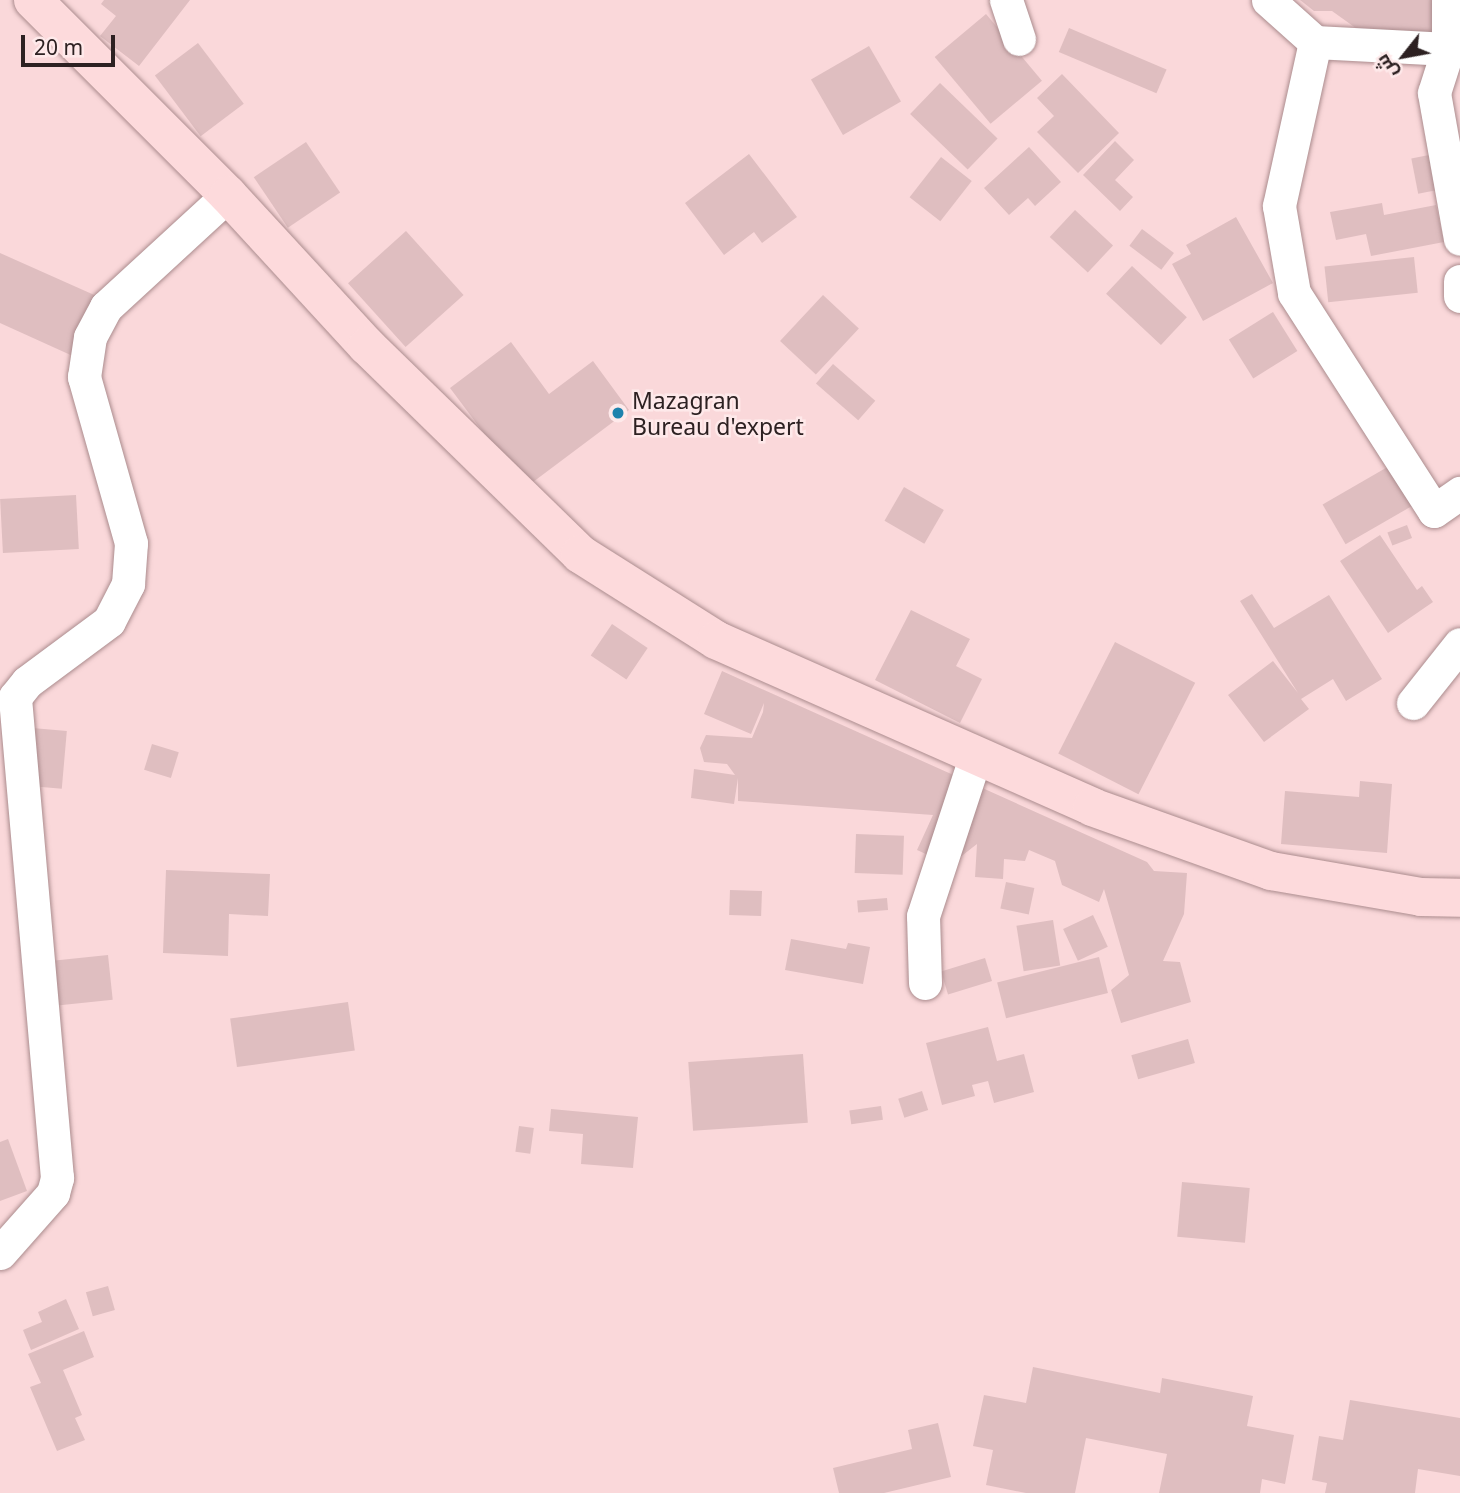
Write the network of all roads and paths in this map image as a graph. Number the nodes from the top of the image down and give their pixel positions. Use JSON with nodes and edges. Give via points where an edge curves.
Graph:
{"nodes":[{"id":1,"x":33,"y":0,"type":"edge"},
{"id":2,"x":1006,"y":0,"type":"edge"},
{"id":3,"x":1268,"y":0,"type":"edge"},
{"id":4,"x":1448,"y":0,"type":"edge"},
{"id":5,"x":1019,"y":39,"type":"dead end"},
{"id":6,"x":1315,"y":43,"type":"junction"},
{"id":7,"x":1448,"y":49,"type":"junction"},
{"id":8,"x":228,"y":195,"type":"junction"},
{"id":9,"x":1460,"y":240,"type":"edge"},
{"id":10,"x":1460,"y":281,"type":"edge"},
{"id":11,"x":1460,"y":296,"type":"edge"},
{"id":12,"x":1460,"y":493,"type":"edge"},
{"id":13,"x":1460,"y":643,"type":"edge"},
{"id":14,"x":1413,"y":703,"type":"dead end"},
{"id":15,"x":976,"y":755,"type":"junction"},
{"id":16,"x":1460,"y":898,"type":"edge"},
{"id":17,"x":925,"y":983,"type":"dead end"},
{"id":18,"x":0,"y":1252,"type":"edge"}],
"edges":[{"from":1,"to":8,"type":"main road"},
{"from":2,"to":5,"type":"street"},
{"from":3,"to":6,"type":"street"},
{"from":4,"to":7,"type":"street"},
{"from":6,"to":7,"type":"street"},
{"from":6,"to":12,"type":"street","via":[[1279,206],[1294,293],[1434,511]]},
{"from":7,"to":9,"type":"street","via":[[1434,93]]},
{"from":8,"to":15,"type":"main road","via":[[368,346],[580,554],[716,640]]},
{"from":8,"to":18,"type":"street","via":[[106,307],[90,337],[84,377],[131,542],[128,584],[109,621],[27,682],[15,697],[57,1178],[53,1193]]},
{"from":10,"to":11,"type":"street"},
{"from":13,"to":14,"type":"street"},
{"from":15,"to":16,"type":"main road","via":[[1092,807],[1271,871],[1421,898]]},
{"from":15,"to":17,"type":"street","via":[[923,916]]}]}
